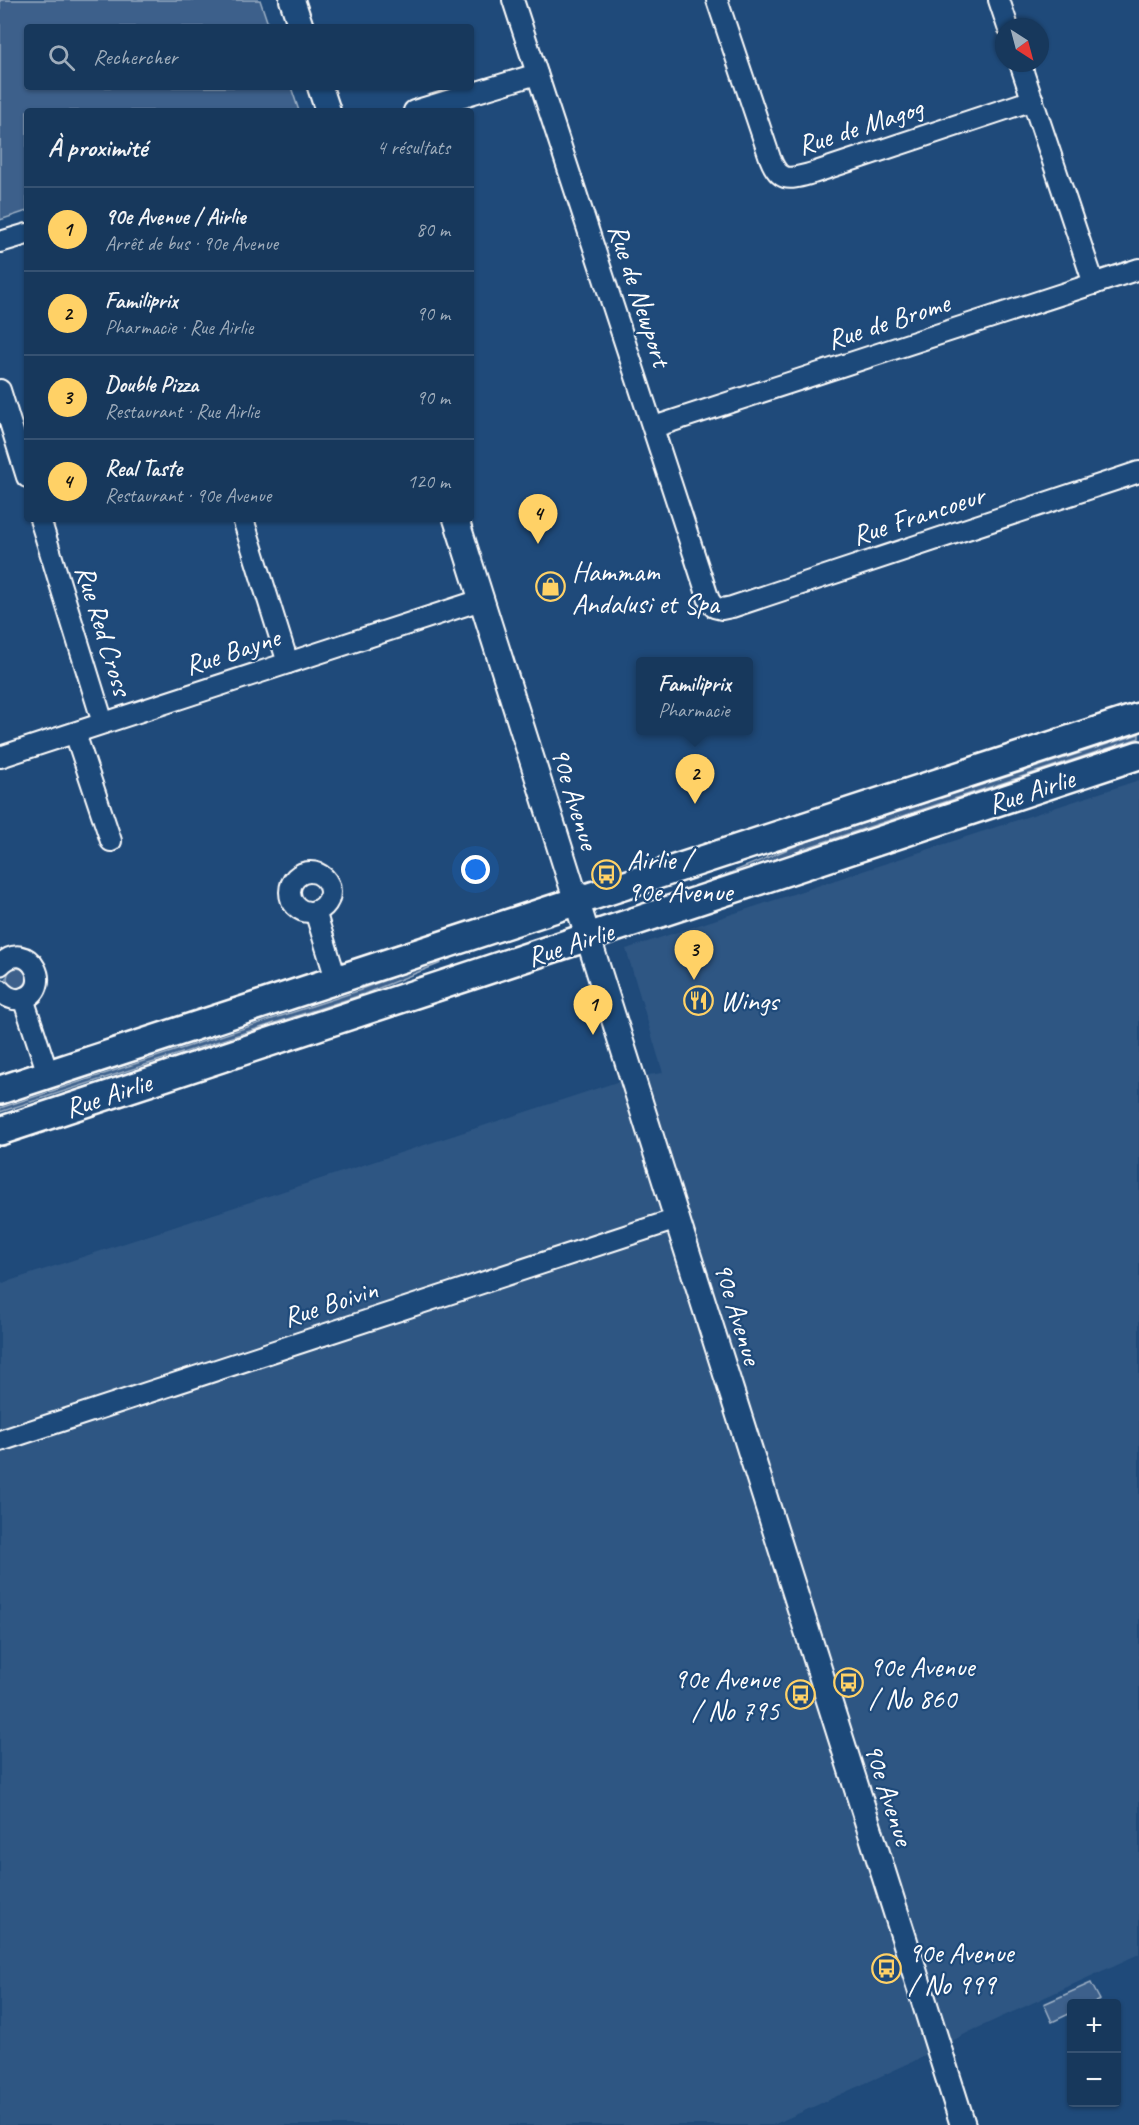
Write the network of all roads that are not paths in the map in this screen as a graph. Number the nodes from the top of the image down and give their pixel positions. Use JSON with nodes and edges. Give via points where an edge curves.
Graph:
{"nodes":[{"id":1,"x":292,"y":0,"type":"edge"},
{"id":2,"x":513,"y":0,"type":"edge"},
{"id":3,"x":717,"y":0,"type":"edge"},
{"id":4,"x":999,"y":0,"type":"edge"},
{"id":5,"x":1005,"y":18,"type":"edge"},
{"id":6,"x":300,"y":24,"type":"edge"},
{"id":7,"x":1023,"y":72,"type":"edge"},
{"id":8,"x":537,"y":74,"type":"junction"},
{"id":9,"x":321,"y":90,"type":"edge"},
{"id":10,"x":1033,"y":100,"type":"junction"},
{"id":11,"x":327,"y":108,"type":"edge"},
{"id":12,"x":424,"y":108,"type":"edge"},
{"id":13,"x":24,"y":235,"type":"edge"},
{"id":14,"x":0,"y":242,"type":"edge"},
{"id":15,"x":1139,"y":269,"type":"edge"},
{"id":16,"x":1094,"y":284,"type":"junction"},
{"id":17,"x":0,"y":390,"type":"edge"},
{"id":18,"x":654,"y":427,"type":"junction"},
{"id":19,"x":24,"y":467,"type":"edge"},
{"id":20,"x":1139,"y":472,"type":"edge"},
{"id":21,"x":41,"y":522,"type":"edge"},
{"id":22,"x":244,"y":522,"type":"edge"},
{"id":23,"x":457,"y":522,"type":"edge"},
{"id":24,"x":481,"y":600,"type":"junction"},
{"id":25,"x":714,"y":607,"type":"joint"},
{"id":26,"x":288,"y":663,"type":"junction"},
{"id":27,"x":1139,"y":717,"type":"edge"},
{"id":28,"x":103,"y":723,"type":"junction"},
{"id":29,"x":75,"y":733,"type":"junction"},
{"id":30,"x":1139,"y":755,"type":"edge"},
{"id":31,"x":0,"y":757,"type":"edge"},
{"id":32,"x":111,"y":842,"type":"dead end"},
{"id":33,"x":576,"y":901,"type":"junction"},
{"id":34,"x":315,"y":911,"type":"dead end"},
{"id":35,"x":588,"y":938,"type":"junction"},
{"id":36,"x":0,"y":965,"type":"edge"},
{"id":37,"x":336,"y":979,"type":"junction"},
{"id":38,"x":0,"y":990,"type":"edge"},
{"id":39,"x":23,"y":998,"type":"junction"},
{"id":40,"x":48,"y":1074,"type":"junction"},
{"id":41,"x":0,"y":1090,"type":"edge"},
{"id":42,"x":0,"y":1131,"type":"edge"},
{"id":43,"x":677,"y":1219,"type":"junction"},
{"id":44,"x":0,"y":1441,"type":"edge"},
{"id":45,"x":963,"y":2125,"type":"edge"}],
"edges":[{"from":1,"to":6,"type":"street"},
{"from":2,"to":8,"type":"street","name":"Rue de Newport"},
{"from":3,"to":10,"type":"street","name":"Rue de Magog","via":[[770,158],[783,178],[813,173]]},
{"from":4,"to":5,"type":"street"},
{"from":7,"to":10,"type":"street"},
{"from":8,"to":12,"type":"street"},
{"from":8,"to":18,"type":"street","name":"Rue de Newport"},
{"from":9,"to":11,"type":"street"},
{"from":10,"to":16,"type":"street"},
{"from":13,"to":14,"type":"street"},
{"from":15,"to":16,"type":"street","name":"Rue de Brome"},
{"from":16,"to":18,"type":"street","name":"Rue de Brome"},
{"from":17,"to":19,"type":"street"},
{"from":18,"to":25,"type":"street","name":"Rue de Newport"},
{"from":20,"to":25,"type":"street","name":"Rue Francoeur","via":[[732,607]]},
{"from":21,"to":28,"type":"street","name":"Rue Red Cross"},
{"from":22,"to":26,"type":"street"},
{"from":23,"to":24,"type":"street","name":"90e Avenue"},
{"from":24,"to":26,"type":"street","name":"Rue Bayne"},
{"from":24,"to":33,"type":"street","name":"90e Avenue"},
{"from":26,"to":28,"type":"street","name":"Rue Bayne"},
{"from":27,"to":33,"type":"main road","name":"Rue Airlie"},
{"from":28,"to":29,"type":"street","name":"Rue Bayne"},
{"from":29,"to":31,"type":"street","name":"Rue Bayne"},
{"from":29,"to":32,"type":"street"},
{"from":30,"to":35,"type":"main road","name":"Rue Airlie"},
{"from":33,"to":35,"type":"street","name":"90e Avenue"},
{"from":33,"to":37,"type":"main road","name":"Rue Airlie"},
{"from":34,"to":37,"type":"street"},
{"from":35,"to":42,"type":"main road","name":"Rue Airlie"},
{"from":35,"to":43,"type":"street","name":"90e Avenue"},
{"from":36,"to":39,"type":"street","via":[[20,956],[35,966],[37,985]]},
{"from":37,"to":40,"type":"main road","name":"Rue Airlie"},
{"from":38,"to":39,"type":"street","via":[[12,999]]},
{"from":39,"to":40,"type":"street"},
{"from":40,"to":41,"type":"main road","name":"Rue Airlie"},
{"from":43,"to":44,"type":"street","name":"Rue Boivin"},
{"from":43,"to":45,"type":"street","name":"90e Avenue"}]}
